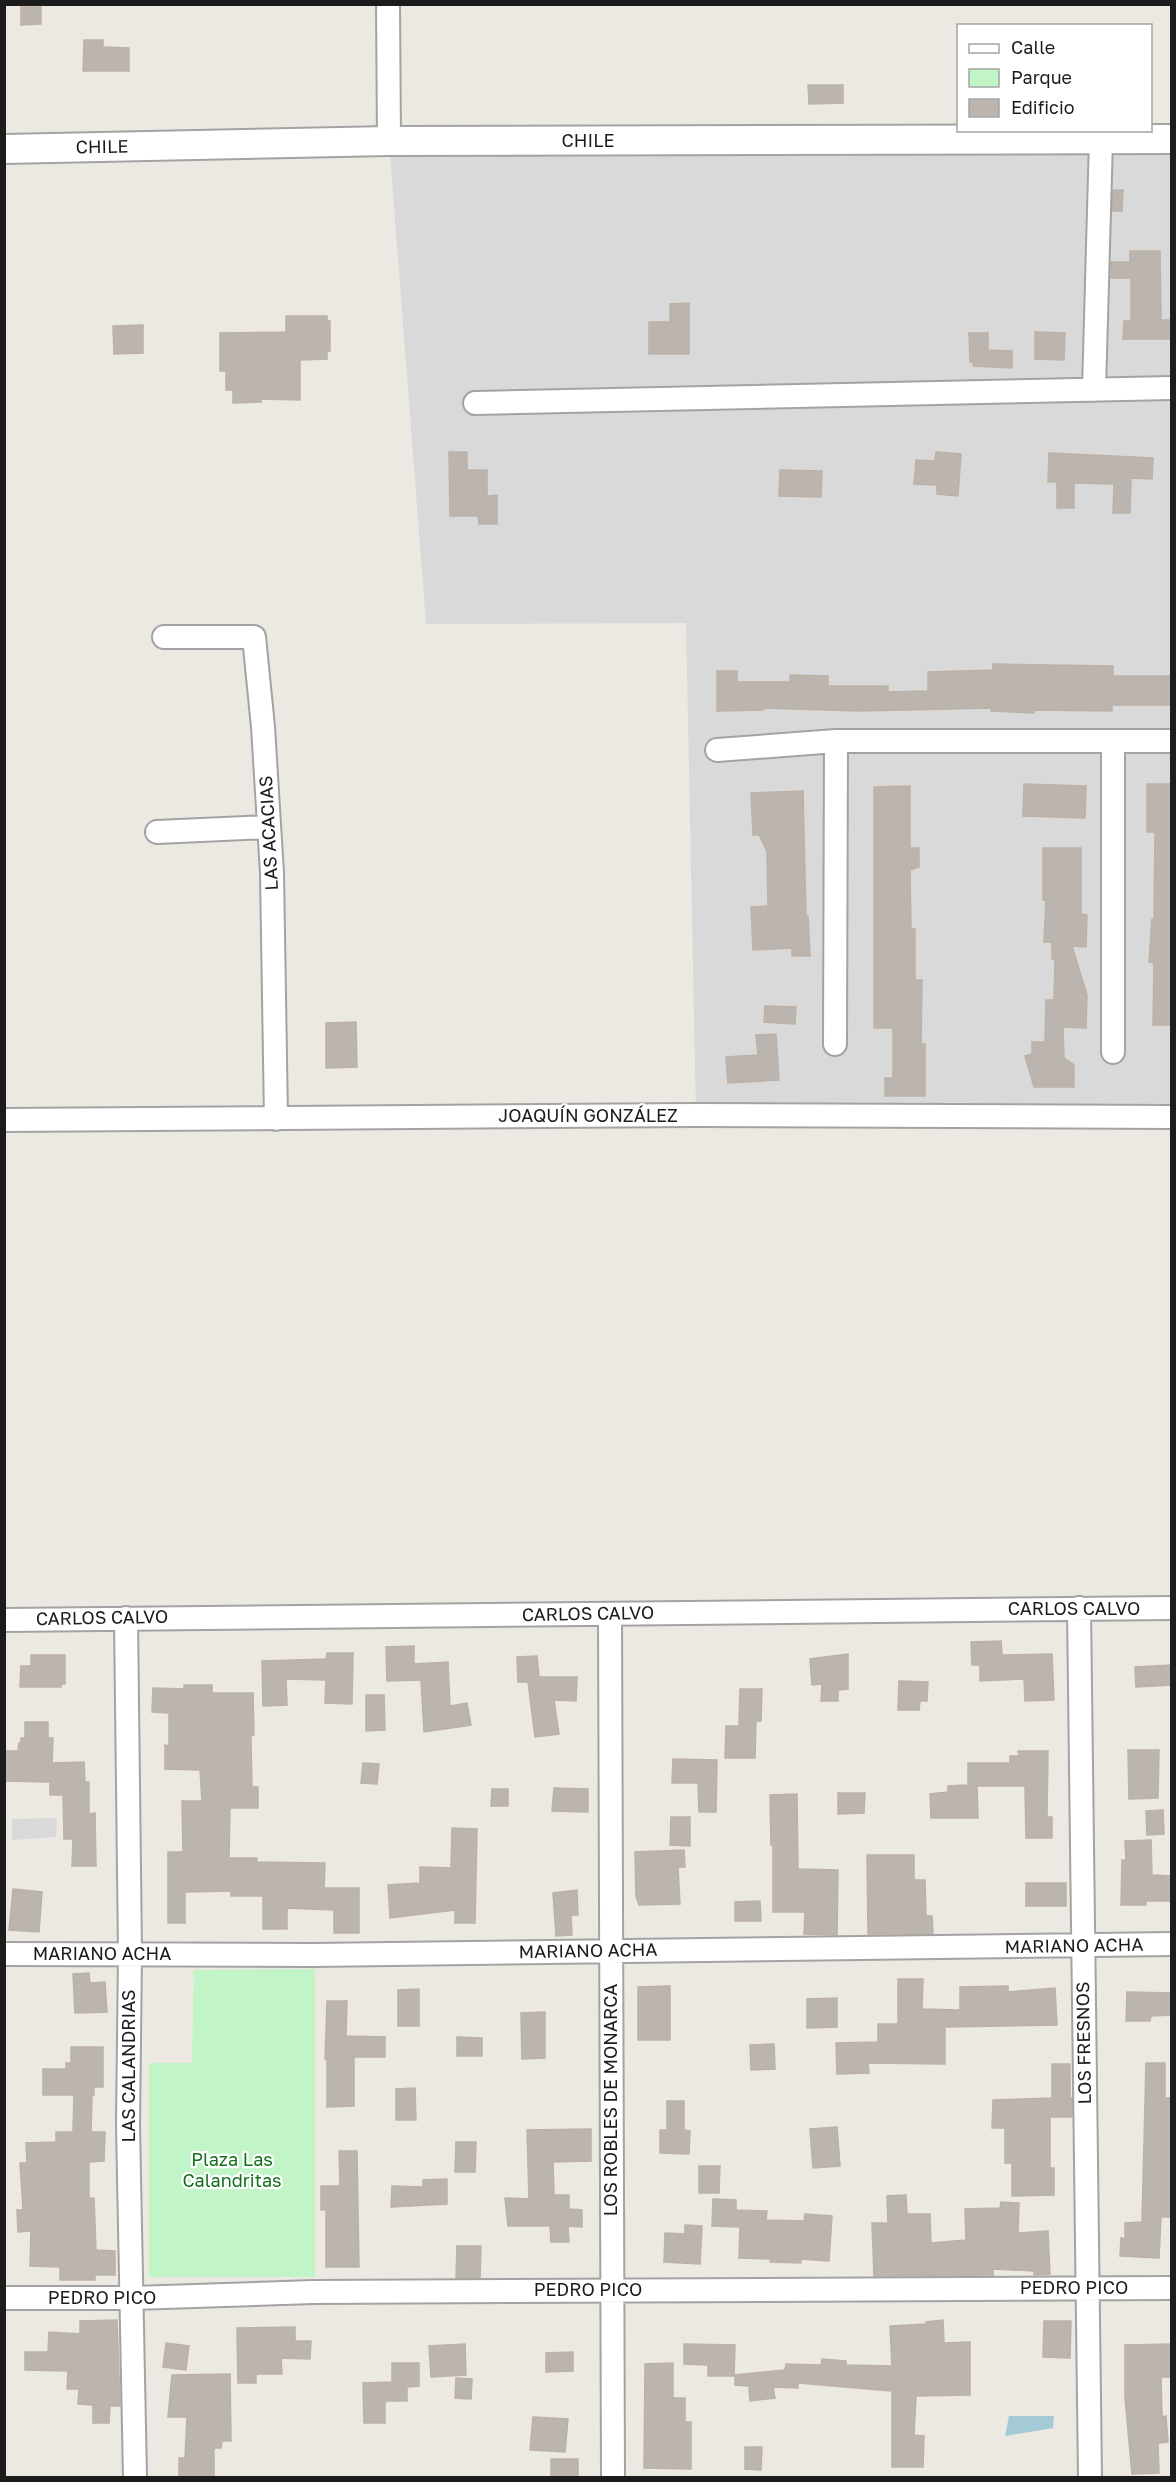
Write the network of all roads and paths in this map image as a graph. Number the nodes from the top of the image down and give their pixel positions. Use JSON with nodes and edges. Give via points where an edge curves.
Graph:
{"nodes":[{"id":1,"x":388,"y":4,"type":"edge"},
{"id":2,"x":1101,"y":139,"type":"junction"},
{"id":3,"x":1172,"y":139,"type":"edge"},
{"id":4,"x":389,"y":141,"type":"junction"},
{"id":5,"x":4,"y":149,"type":"edge"},
{"id":6,"x":1172,"y":388,"type":"edge"},
{"id":7,"x":1094,"y":390,"type":"junction"},
{"id":8,"x":476,"y":403,"type":"dead end"},
{"id":9,"x":165,"y":637,"type":"dead end"},
{"id":10,"x":836,"y":741,"type":"junction"},
{"id":11,"x":1172,"y":741,"type":"edge"},
{"id":12,"x":1113,"y":742,"type":"junction"},
{"id":13,"x":717,"y":750,"type":"dead end"},
{"id":14,"x":269,"y":827,"type":"junction"},
{"id":15,"x":157,"y":832,"type":"dead end"},
{"id":16,"x":835,"y":1044,"type":"dead end"},
{"id":17,"x":1113,"y":1052,"type":"dead end"},
{"id":18,"x":1172,"y":1117,"type":"edge"},
{"id":19,"x":276,"y":1119,"type":"junction"},
{"id":20,"x":4,"y":1120,"type":"edge"},
{"id":21,"x":1079,"y":1608,"type":"junction"},
{"id":22,"x":1172,"y":1608,"type":"edge"},
{"id":23,"x":610,"y":1614,"type":"junction"},
{"id":24,"x":126,"y":1618,"type":"junction"},
{"id":25,"x":4,"y":1620,"type":"edge"},
{"id":26,"x":1172,"y":1944,"type":"edge"},
{"id":27,"x":1082,"y":1946,"type":"junction"},
{"id":28,"x":611,"y":1950,"type":"junction"},
{"id":29,"x":130,"y":1953,"type":"junction"},
{"id":30,"x":4,"y":1954,"type":"edge"},
{"id":31,"x":1089,"y":2288,"type":"junction"},
{"id":32,"x":1172,"y":2288,"type":"edge"},
{"id":33,"x":611,"y":2290,"type":"junction"},
{"id":34,"x":4,"y":2298,"type":"edge"},
{"id":35,"x":133,"y":2298,"type":"junction"},
{"id":36,"x":135,"y":2478,"type":"edge"},
{"id":37,"x":613,"y":2478,"type":"edge"},
{"id":38,"x":1090,"y":2478,"type":"edge"}],
"edges":[{"from":1,"to":4,"type":"street"},
{"from":2,"to":3,"type":"street","name":"CHILE"},
{"from":2,"to":4,"type":"street","name":"CHILE"},
{"from":2,"to":7,"type":"street"},
{"from":4,"to":5,"type":"street","name":"CHILE"},
{"from":6,"to":7,"type":"street"},
{"from":7,"to":8,"type":"street"},
{"from":9,"to":14,"type":"street","name":"LAS ACACIAS","via":[[254,637]]},
{"from":10,"to":12,"type":"street"},
{"from":10,"to":13,"type":"street"},
{"from":10,"to":16,"type":"street"},
{"from":11,"to":12,"type":"street"},
{"from":12,"to":17,"type":"street"},
{"from":14,"to":15,"type":"street"},
{"from":14,"to":19,"type":"street","name":"LAS ACACIAS"},
{"from":18,"to":19,"type":"street","name":"JOAQUÍN GONZÁLEZ","via":[[696,1115]]},
{"from":19,"to":20,"type":"street","name":"JOAQUÍN GONZÁLEZ"},
{"from":21,"to":22,"type":"street","name":"CARLOS CALVO"},
{"from":21,"to":23,"type":"street","name":"CARLOS CALVO"},
{"from":21,"to":27,"type":"street","name":"LOS FRESNOS"},
{"from":23,"to":24,"type":"street","name":"CARLOS CALVO"},
{"from":23,"to":28,"type":"street","name":"LOS ROBLES DE MONARCA"},
{"from":24,"to":25,"type":"street","name":"CARLOS CALVO"},
{"from":24,"to":29,"type":"street","name":"LAS CALANDRIAS"},
{"from":26,"to":27,"type":"street","name":"MARIANO ACHA"},
{"from":27,"to":28,"type":"street","name":"MARIANO ACHA"},
{"from":27,"to":31,"type":"street","name":"LOS FRESNOS"},
{"from":28,"to":29,"type":"street","name":"MARIANO ACHA","via":[[312,1955]]},
{"from":28,"to":33,"type":"street","name":"LOS ROBLES DE MONARCA"},
{"from":29,"to":30,"type":"street","name":"MARIANO ACHA"},
{"from":29,"to":35,"type":"street","name":"LAS CALANDRIAS","via":[[128,2126]]},
{"from":31,"to":32,"type":"street","name":"PEDRO PICO"},
{"from":31,"to":33,"type":"street","name":"PEDRO PICO"},
{"from":31,"to":38,"type":"street","name":"LOS FRESNOS"},
{"from":33,"to":35,"type":"street","name":"PEDRO PICO"},
{"from":33,"to":37,"type":"street","name":"LOS ROBLES DE MONARCA"},
{"from":34,"to":35,"type":"street","name":"PEDRO PICO"},
{"from":35,"to":36,"type":"street","name":"LAS CALANDRIAS"}]}
